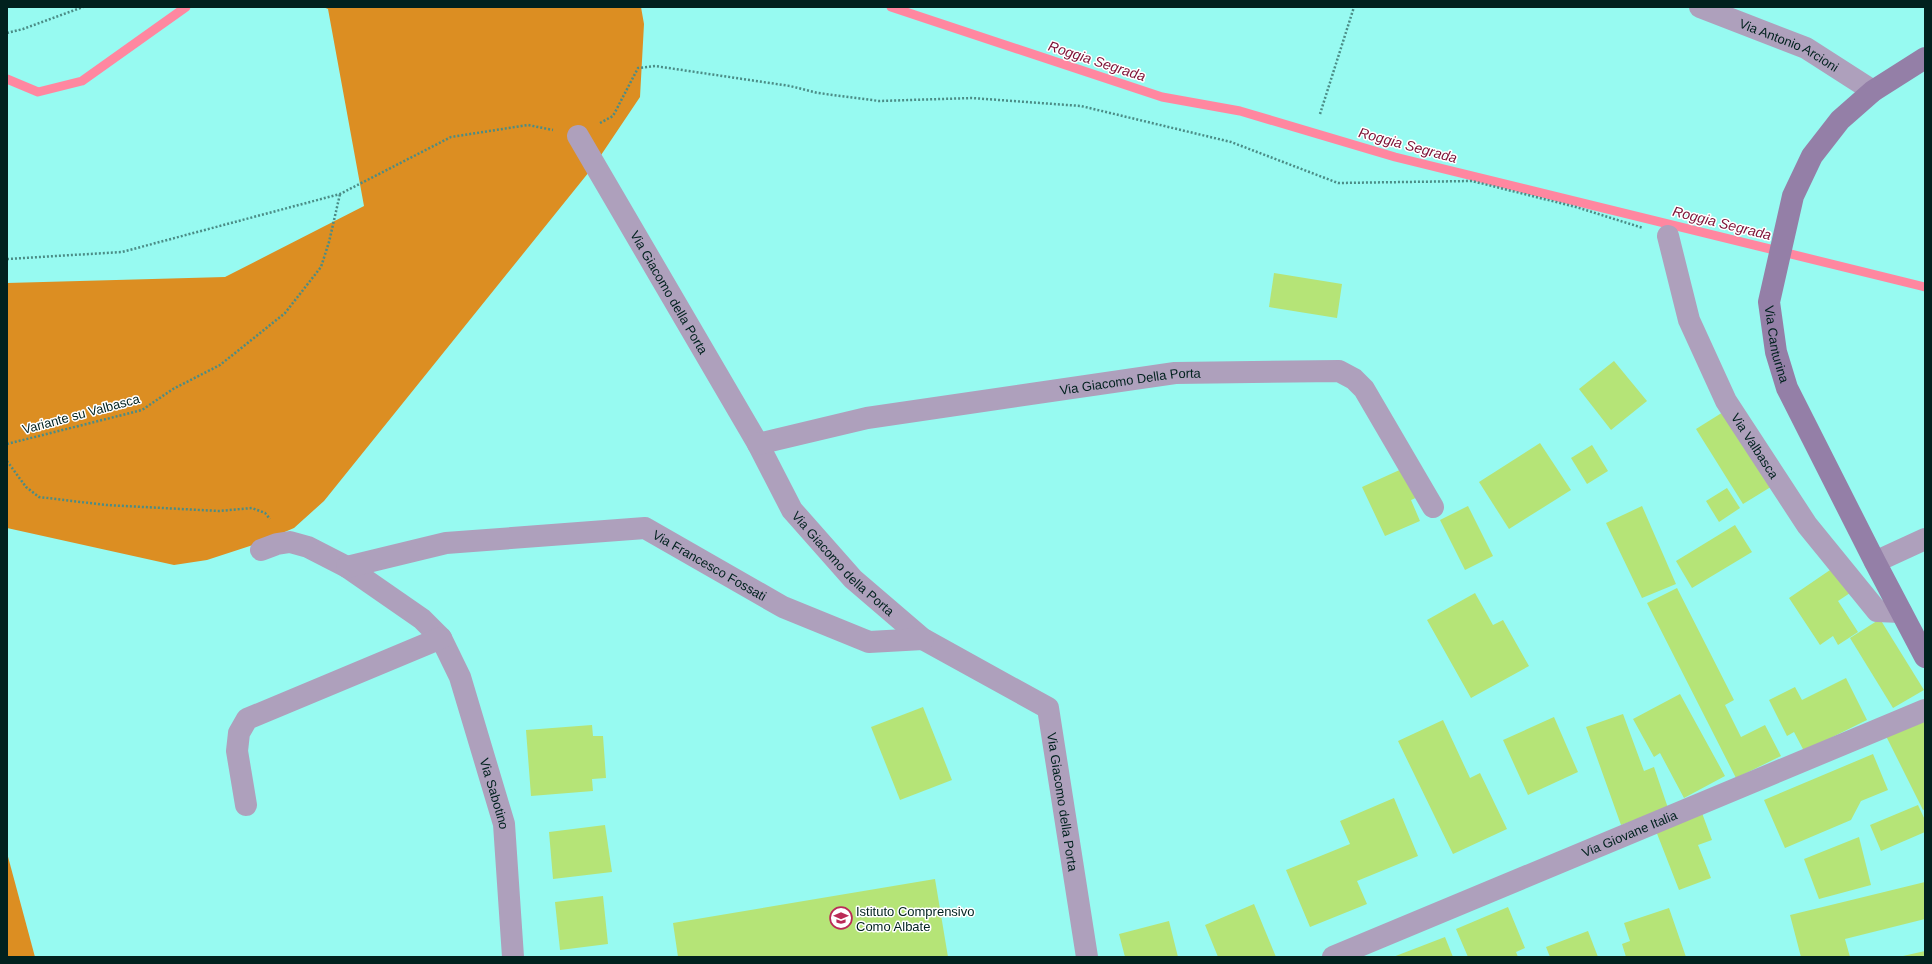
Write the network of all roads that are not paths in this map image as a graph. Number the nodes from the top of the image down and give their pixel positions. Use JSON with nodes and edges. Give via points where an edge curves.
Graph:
{"nodes":[{"id":1,"x":1700,"y":7,"type":"edge"},
{"id":2,"x":1925,"y":58,"type":"edge"},
{"id":3,"x":1873,"y":91,"type":"junction"},
{"id":4,"x":578,"y":136,"type":"road end"},
{"id":5,"x":1668,"y":236,"type":"road end"},
{"id":6,"x":758,"y":444,"type":"junction"},
{"id":7,"x":1433,"y":507,"type":"dead end"},
{"id":8,"x":1925,"y":539,"type":"edge"},
{"id":9,"x":261,"y":550,"type":"dead end"},
{"id":10,"x":1875,"y":562,"type":"junction"},
{"id":11,"x":347,"y":568,"type":"junction"},
{"id":12,"x":1901,"y":612,"type":"junction"},
{"id":13,"x":441,"y":638,"type":"junction"},
{"id":14,"x":923,"y":639,"type":"junction"},
{"id":15,"x":1925,"y":656,"type":"edge"},
{"id":16,"x":1925,"y":710,"type":"edge"},
{"id":17,"x":246,"y":805,"type":"dead end"},
{"id":18,"x":513,"y":957,"type":"edge"},
{"id":19,"x":1087,"y":957,"type":"edge"},
{"id":20,"x":1333,"y":957,"type":"edge"}],
"edges":[{"from":1,"to":3,"type":"street","name":"Via Antonio Arcioni","via":[[1806,48]]},
{"from":2,"to":3,"type":"main road","name":"Via Canturina"},
{"from":3,"to":10,"type":"main road","name":"Via Canturina","via":[[1840,120],[1812,156],[1793,196],[1769,302],[1776,352],[1787,388]]},
{"from":4,"to":6,"type":"street","name":"Via Giacomo della Porta"},
{"from":5,"to":12,"type":"street","name":"Via Valbasca","via":[[1689,320],[1726,401],[1807,525],[1877,611]]},
{"from":6,"to":7,"type":"street","name":"Via Giacomo Della Porta","via":[[867,418],[1175,373],[1339,371],[1354,379],[1364,389]]},
{"from":6,"to":14,"type":"street","name":"Via Giacomo della Porta","via":[[792,510],[853,579]]},
{"from":8,"to":10,"type":"street"},
{"from":9,"to":11,"type":"street","name":"Via Sabotino","via":[[290,542],[308,547]]},
{"from":10,"to":12,"type":"main road","name":"Via Canturina"},
{"from":11,"to":13,"type":"street","name":"Via Sabotino","via":[[422,618]]},
{"from":11,"to":14,"type":"street","name":"Via Francesco Fossati","via":[[446,543],[645,528],[784,607],[869,642]]},
{"from":12,"to":15,"type":"main road","name":"Via Canturina"},
{"from":13,"to":17,"type":"street","via":[[247,718],[239,732],[237,751]]},
{"from":13,"to":18,"type":"street","name":"Via Sabotino","via":[[460,678],[504,824]]},
{"from":14,"to":19,"type":"street","name":"Via Giacomo della Porta","via":[[1048,708]]},
{"from":16,"to":20,"type":"street","name":"Via Giovane Italia"}]}
